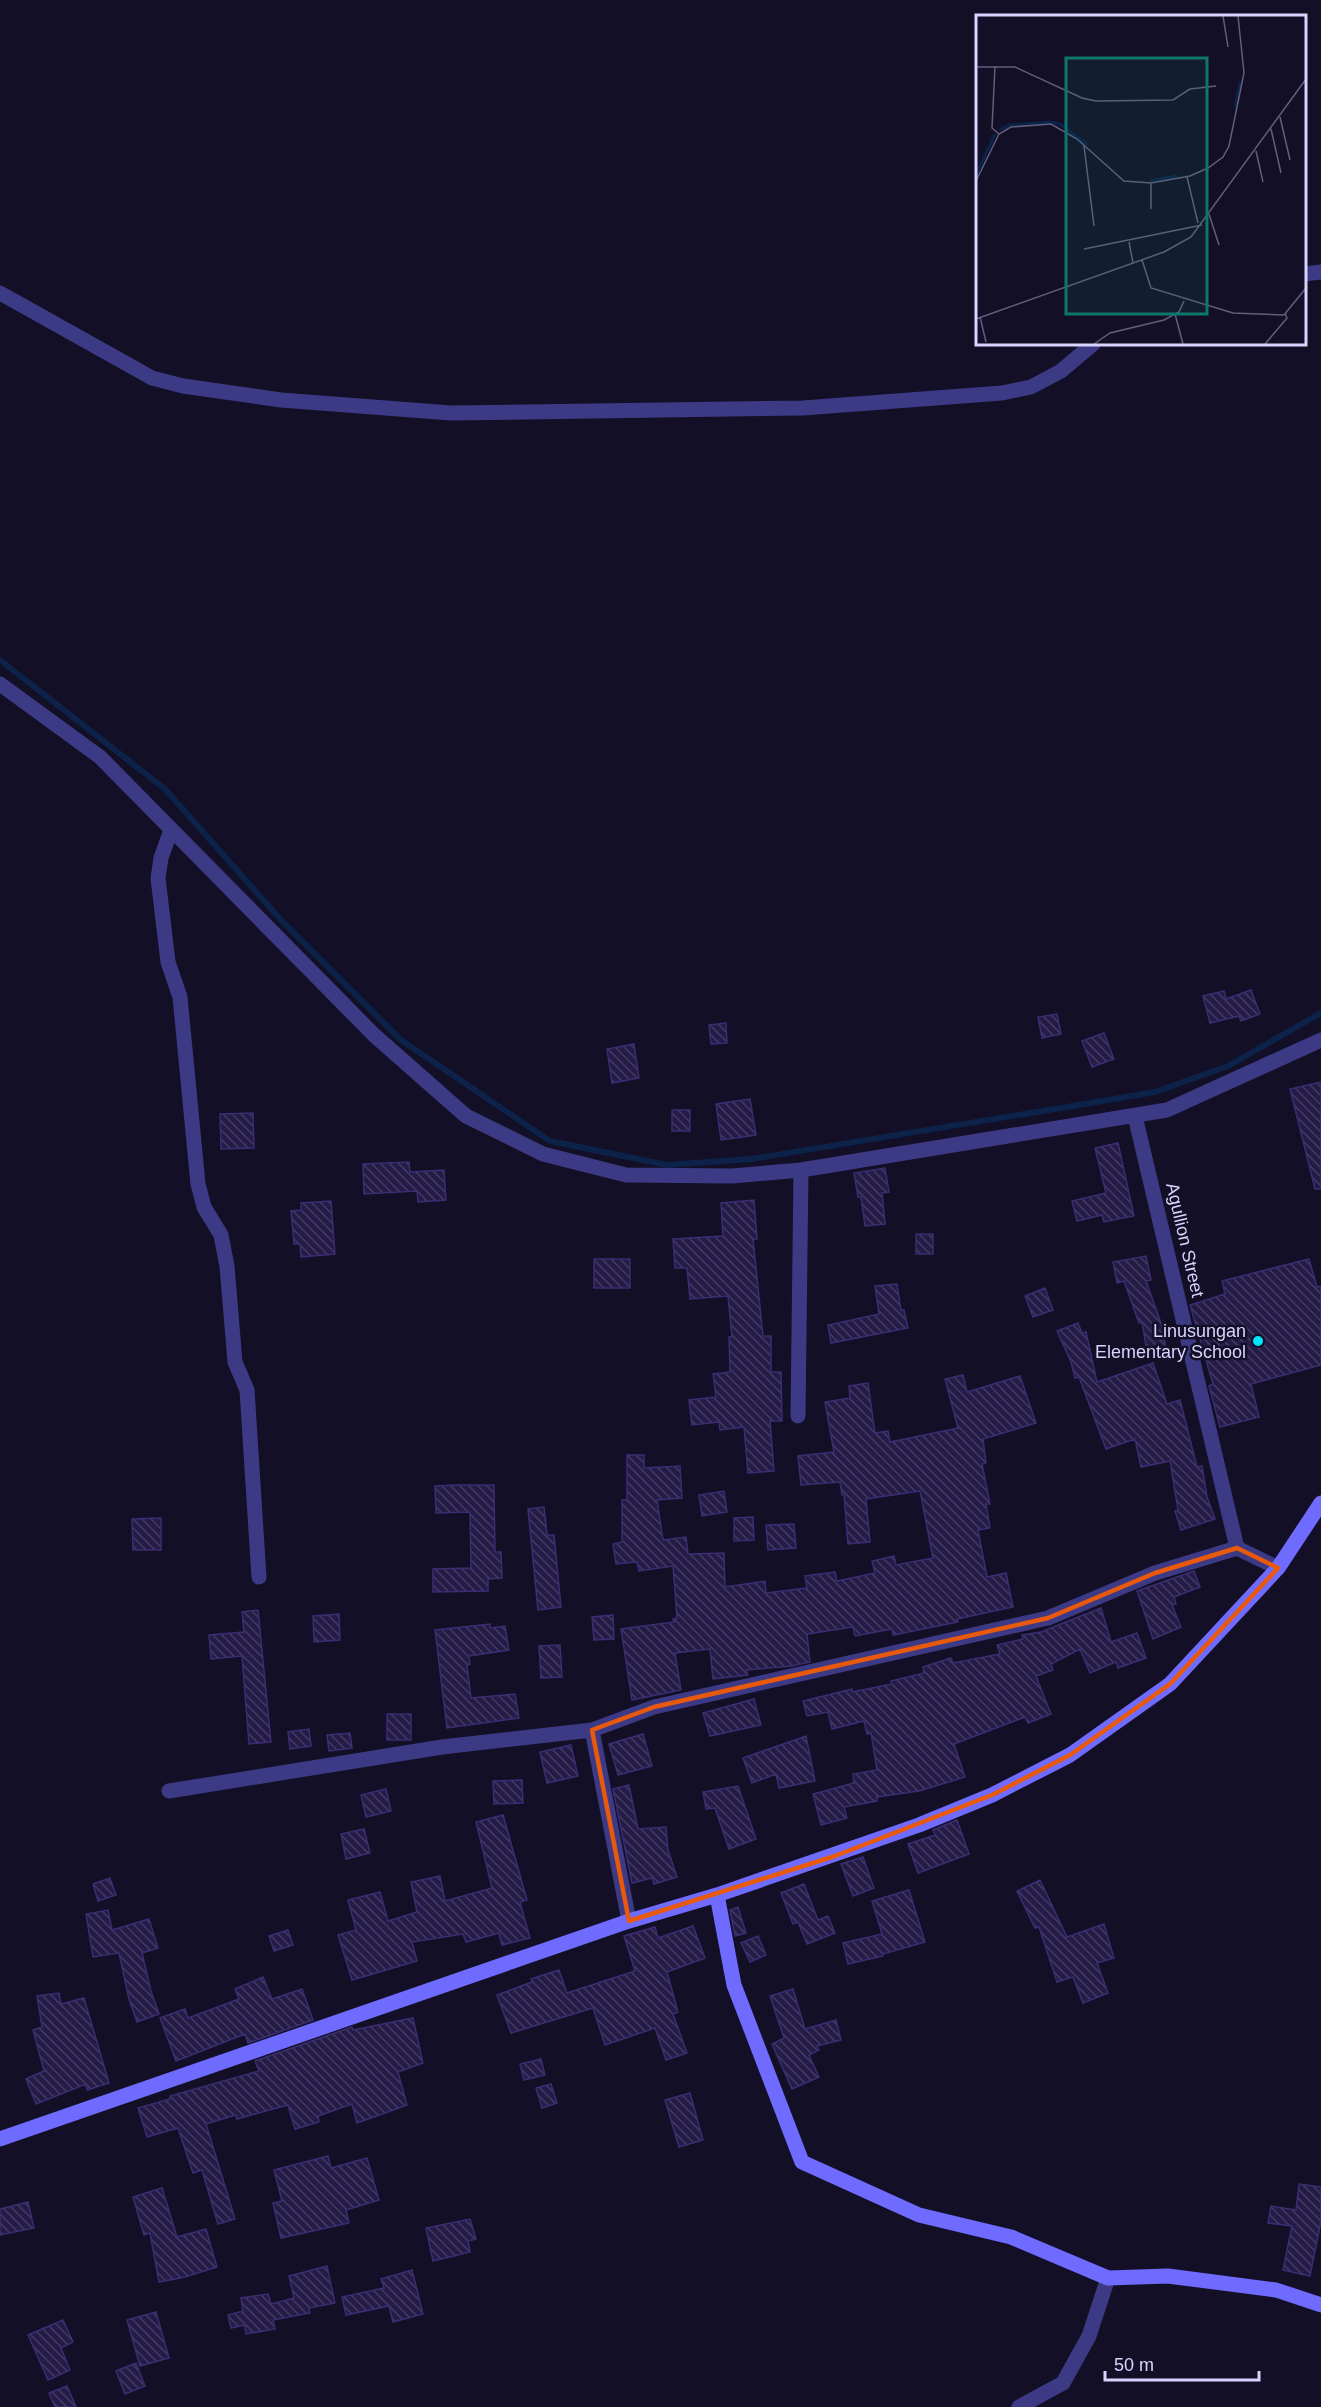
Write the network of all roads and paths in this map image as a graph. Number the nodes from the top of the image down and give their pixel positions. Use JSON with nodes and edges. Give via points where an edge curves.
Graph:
{"nodes":[{"id":1,"x":1321,"y":272,"type":"edge"},
{"id":2,"x":1306,"y":274,"type":"edge"},
{"id":3,"x":0,"y":293,"type":"edge"},
{"id":4,"x":1092,"y":345,"type":"edge"},
{"id":5,"x":0,"y":684,"type":"edge"},
{"id":6,"x":171,"y":830,"type":"junction"},
{"id":7,"x":1321,"y":1040,"type":"edge"},
{"id":8,"x":1135,"y":1116,"type":"junction"},
{"id":9,"x":801,"y":1170,"type":"junction"},
{"id":10,"x":798,"y":1416,"type":"dead end"},
{"id":11,"x":1321,"y":1503,"type":"edge"},
{"id":12,"x":1237,"y":1548,"type":"junction"},
{"id":13,"x":1278,"y":1568,"type":"junction"},
{"id":14,"x":259,"y":1578,"type":"dead end"},
{"id":15,"x":592,"y":1730,"type":"junction"},
{"id":16,"x":169,"y":1791,"type":"dead end"},
{"id":17,"x":717,"y":1895,"type":"junction"},
{"id":18,"x":629,"y":1921,"type":"junction"},
{"id":19,"x":0,"y":2139,"type":"edge"},
{"id":20,"x":1108,"y":2278,"type":"junction"},
{"id":21,"x":1321,"y":2305,"type":"edge"},
{"id":22,"x":1021,"y":2407,"type":"edge"}],
"edges":[{"from":1,"to":2,"type":"street"},
{"from":3,"to":4,"type":"street","via":[[152,378],[281,400],[451,412],[802,408],[1002,393],[1031,387],[1060,371]]},
{"from":5,"to":6,"type":"street","via":[[100,757]]},
{"from":6,"to":9,"type":"street","via":[[374,1035],[465,1116],[543,1154],[626,1175],[732,1176]]},
{"from":6,"to":14,"type":"street","via":[[158,878],[161,911],[168,962],[180,997],[198,1184],[204,1208],[221,1235],[235,1362],[247,1390]]},
{"from":7,"to":8,"type":"street","via":[[1167,1110]]},
{"from":8,"to":9,"type":"street"},
{"from":8,"to":12,"type":"street","name":"Agullion Street"},
{"from":9,"to":10,"type":"street"},
{"from":11,"to":13,"type":"street"},
{"from":12,"to":13,"type":"street"},
{"from":12,"to":15,"type":"street","via":[[1155,1573],[1048,1618],[654,1707]]},
{"from":13,"to":17,"type":"street","via":[[1170,1684],[1070,1755],[992,1795],[919,1825]]},
{"from":15,"to":16,"type":"street","via":[[442,1747]]},
{"from":15,"to":18,"type":"street"},
{"from":17,"to":18,"type":"street"},
{"from":17,"to":20,"type":"street","via":[[734,1985],[802,2162],[919,2215],[1011,2237]]},
{"from":18,"to":19,"type":"street"},
{"from":20,"to":21,"type":"street","via":[[1179,2277],[1276,2290]]},
{"from":20,"to":22,"type":"street","via":[[1089,2336],[1063,2383]]}]}
